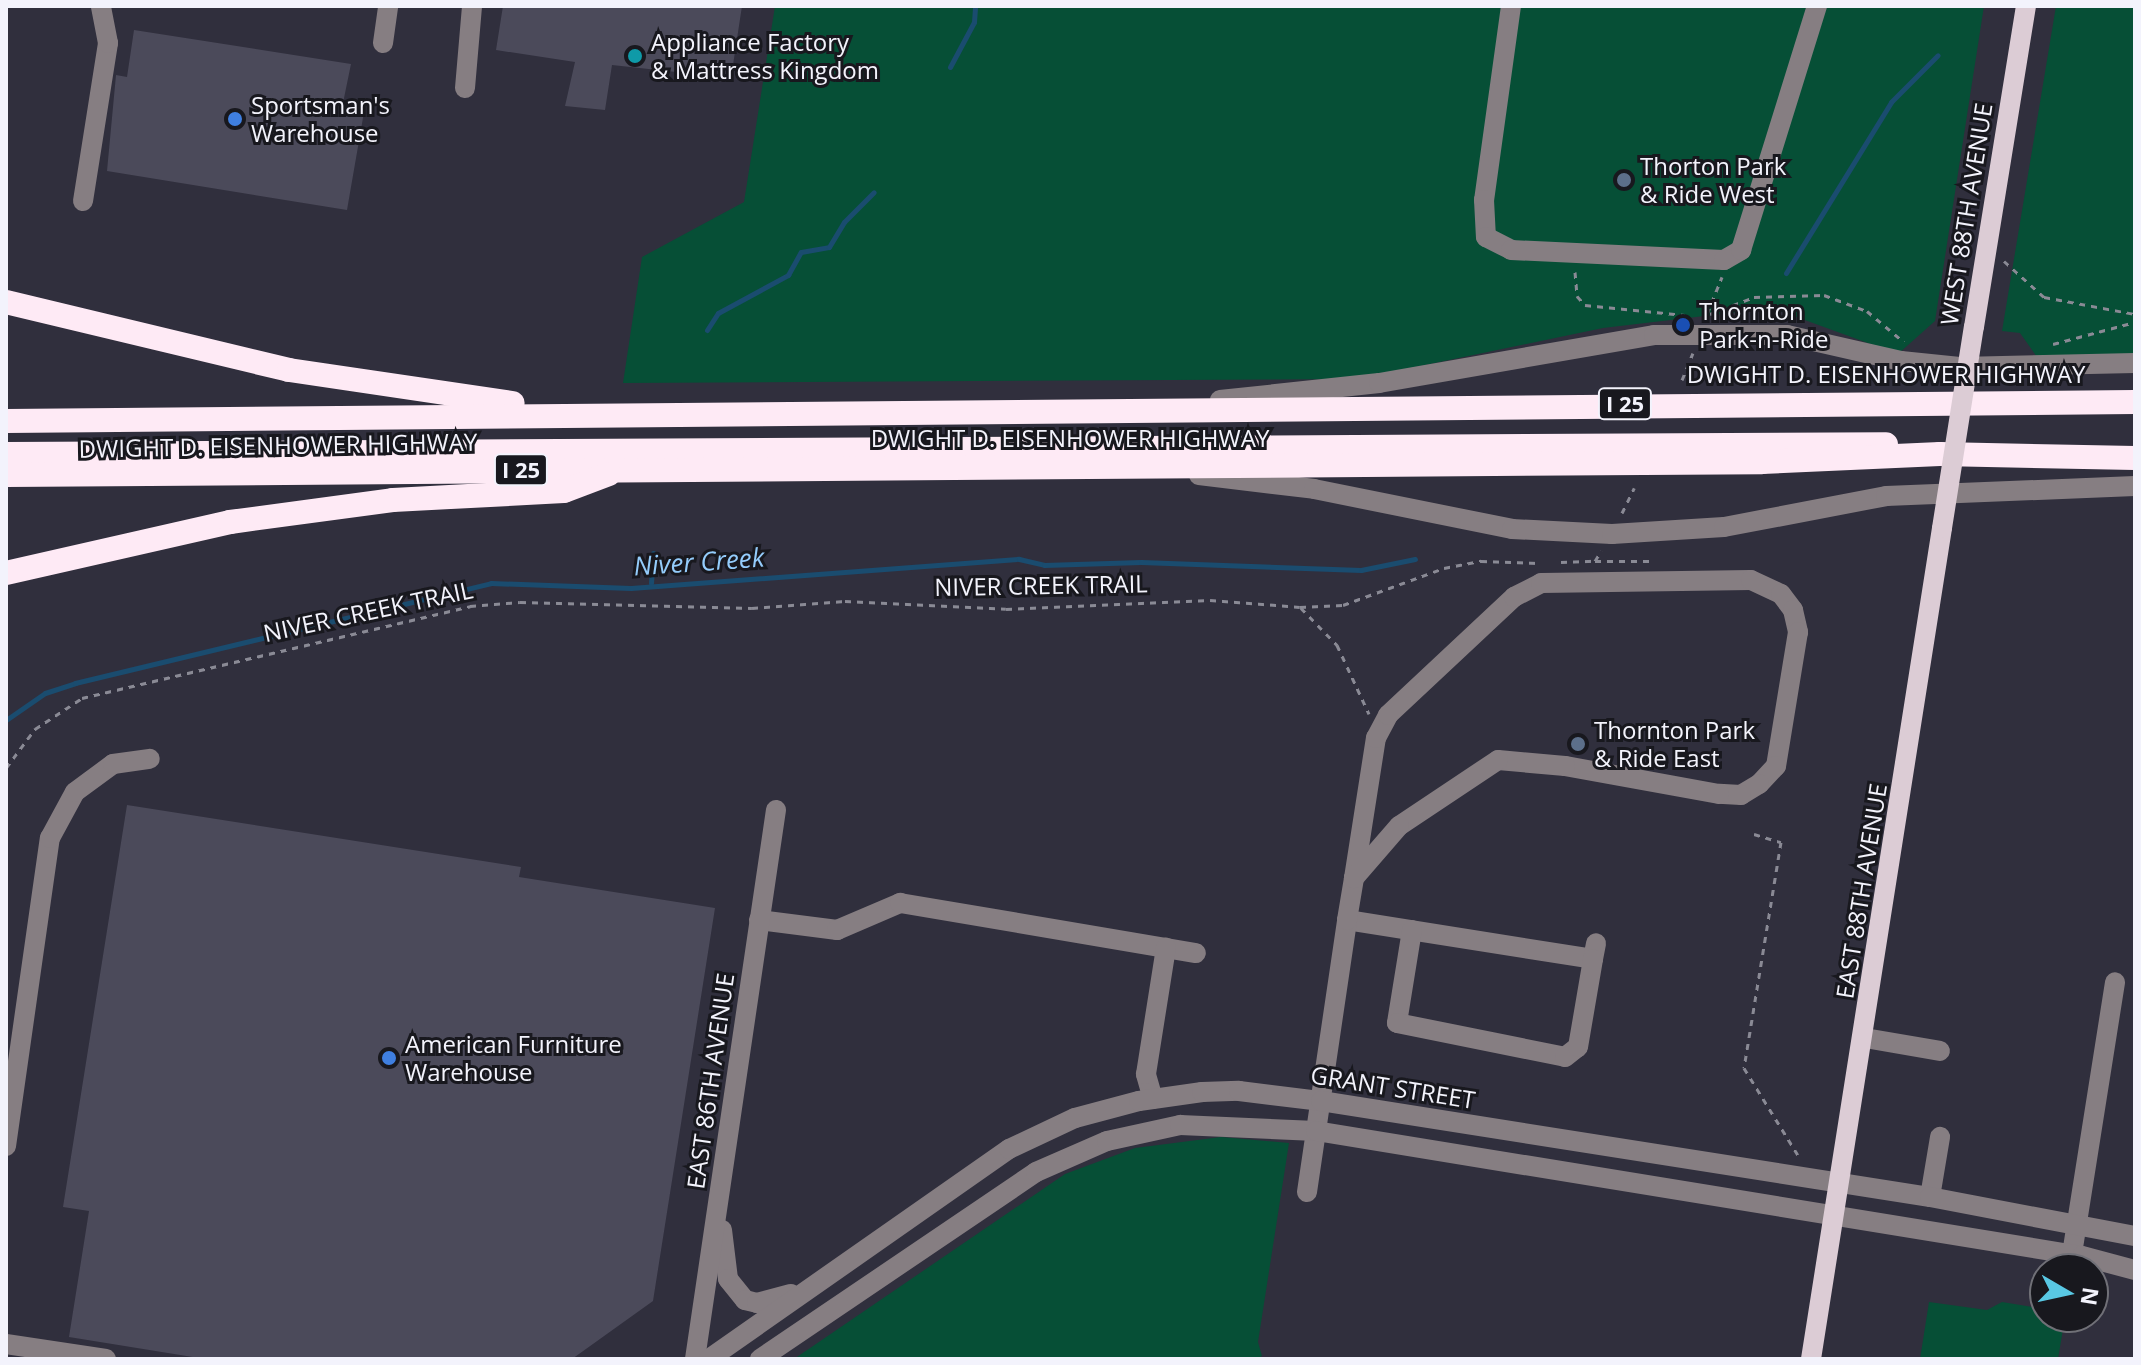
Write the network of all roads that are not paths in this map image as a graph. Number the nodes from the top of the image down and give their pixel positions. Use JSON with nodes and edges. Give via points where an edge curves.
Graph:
{"nodes":[{"id":1,"x":101,"y":6,"type":"edge"},
{"id":2,"x":388,"y":6,"type":"edge"},
{"id":3,"x":472,"y":6,"type":"edge"},
{"id":4,"x":1511,"y":6,"type":"edge"},
{"id":5,"x":2026,"y":6,"type":"edge"},
{"id":6,"x":1815,"y":12,"type":"edge"},
{"id":7,"x":383,"y":43,"type":"dead end"},
{"id":8,"x":465,"y":88,"type":"dead end"},
{"id":9,"x":83,"y":201,"type":"dead end"},
{"id":10,"x":6,"y":302,"type":"edge"},
{"id":11,"x":2135,"y":363,"type":"edge"},
{"id":12,"x":2135,"y":402,"type":"edge"},
{"id":13,"x":1115,"y":410,"type":"junction"},
{"id":14,"x":663,"y":414,"type":"junction"},
{"id":15,"x":6,"y":421,"type":"edge"},
{"id":16,"x":1957,"y":431,"type":"joint"},
{"id":17,"x":6,"y":454,"type":"edge"},
{"id":18,"x":1940,"y":454,"type":"junction"},
{"id":19,"x":2135,"y":458,"type":"edge"},
{"id":20,"x":625,"y":467,"type":"junction"},
{"id":21,"x":1120,"y":467,"type":"junction"},
{"id":22,"x":6,"y":475,"type":"edge"},
{"id":23,"x":2135,"y":486,"type":"edge"},
{"id":24,"x":6,"y":573,"type":"edge"},
{"id":25,"x":150,"y":759,"type":"dead end"},
{"id":26,"x":776,"y":810,"type":"dead end"},
{"id":27,"x":1354,"y":878,"type":"junction"},
{"id":28,"x":759,"y":920,"type":"junction"},
{"id":29,"x":1347,"y":920,"type":"junction"},
{"id":30,"x":1412,"y":930,"type":"junction"},
{"id":31,"x":1166,"y":948,"type":"junction"},
{"id":32,"x":1196,"y":953,"type":"dead end"},
{"id":33,"x":2115,"y":982,"type":"dead end"},
{"id":34,"x":1865,"y":1038,"type":"junction"},
{"id":35,"x":1940,"y":1051,"type":"dead end"},
{"id":36,"x":1153,"y":1099,"type":"junction"},
{"id":37,"x":1321,"y":1101,"type":"junction"},
{"id":38,"x":1316,"y":1131,"type":"junction"},
{"id":39,"x":1940,"y":1137,"type":"dead end"},
{"id":40,"x":6,"y":1146,"type":"edge"},
{"id":41,"x":1841,"y":1183,"type":"junction"},
{"id":42,"x":1307,"y":1192,"type":"dead end"},
{"id":43,"x":719,"y":1194,"type":"junction"},
{"id":44,"x":1930,"y":1197,"type":"junction"},
{"id":45,"x":1836,"y":1215,"type":"junction"},
{"id":46,"x":2077,"y":1221,"type":"junction"},
{"id":47,"x":2135,"y":1236,"type":"edge"},
{"id":48,"x":2066,"y":1253,"type":"edge"},
{"id":49,"x":2072,"y":1253,"type":"edge"},
{"id":50,"x":2109,"y":1263,"type":"edge"},
{"id":51,"x":2135,"y":1270,"type":"edge"},
{"id":52,"x":814,"y":1284,"type":"junction"},
{"id":53,"x":6,"y":1344,"type":"edge"},
{"id":54,"x":106,"y":1359,"type":"edge"},
{"id":55,"x":695,"y":1359,"type":"edge"},
{"id":56,"x":709,"y":1359,"type":"edge"},
{"id":57,"x":760,"y":1359,"type":"edge"},
{"id":58,"x":1811,"y":1359,"type":"edge"}],
"edges":[{"from":1,"to":9,"type":"street","via":[[108,43]]},
{"from":2,"to":7,"type":"street"},
{"from":3,"to":8,"type":"street"},
{"from":4,"to":6,"type":"street","via":[[1484,200],[1486,237],[1511,250],[1724,260],[1741,250]]},
{"from":5,"to":16,"type":"main road","name":"WEST 88TH AVENUE","bridge":true},
{"from":10,"to":14,"type":"highway","via":[[241,360],[383,387]]},
{"from":11,"to":13,"type":"street","via":[[1960,367],[1901,361],[1787,335],[1654,335],[1364,385]]},
{"from":12,"to":13,"type":"highway","name":"DWIGHT D. EISENHOWER HIGHWAY","number":"I 25"},
{"from":13,"to":14,"type":"highway","name":"DWIGHT D. EISENHOWER HIGHWAY","number":"I 25"},
{"from":14,"to":15,"type":"highway","name":"DWIGHT D. EISENHOWER HIGHWAY","number":"I 25"},
{"from":16,"to":34,"type":"main road","name":"EAST 88TH AVENUE","bridge":true},
{"from":17,"to":18,"type":"highway","via":[[1821,440],[1872,441]]},
{"from":18,"to":19,"type":"highway","name":"DWIGHT D. EISENHOWER HIGHWAY","number":"I 25"},
{"from":18,"to":21,"type":"highway","name":"DWIGHT D. EISENHOWER HIGHWAY","number":"I 25","via":[[1762,462]]},
{"from":20,"to":21,"type":"highway","name":"DWIGHT D. EISENHOWER HIGHWAY","number":"I 25"},
{"from":20,"to":22,"type":"highway","name":"DWIGHT D. EISENHOWER HIGHWAY","number":"I 25"},
{"from":20,"to":24,"type":"highway","via":[[564,491],[393,500],[277,514]]},
{"from":21,"to":23,"type":"street","via":[[1314,489],[1512,529],[1612,534],[1724,527],[1897,495]]},
{"from":25,"to":40,"type":"street","via":[[113,764],[75,792],[50,838]]},
{"from":26,"to":28,"type":"street","name":"EAST 86TH AVENUE"},
{"from":27,"to":27,"type":"street","via":[[1399,826],[1498,760],[1741,795],[1776,766],[1798,632],[1793,610],[1781,594],[1751,580],[1541,583],[1514,597],[1379,726]]},
{"from":27,"to":29,"type":"street"},
{"from":28,"to":31,"type":"street","via":[[837,930],[900,903]]},
{"from":28,"to":43,"type":"street","name":"EAST 86TH AVENUE"},
{"from":29,"to":30,"type":"street"},
{"from":29,"to":37,"type":"street"},
{"from":30,"to":30,"type":"street","via":[[1594,951],[1578,1047],[1565,1057],[1397,1023]]},
{"from":31,"to":32,"type":"street"},
{"from":31,"to":36,"type":"street","via":[[1146,1074]]},
{"from":33,"to":46,"type":"street"},
{"from":34,"to":35,"type":"street"},
{"from":34,"to":41,"type":"main road","name":"EAST 88TH AVENUE"},
{"from":36,"to":37,"type":"street","name":"GRANT STREET","via":[[1239,1091]]},
{"from":36,"to":52,"type":"street","name":"GRANT STREET","via":[[1075,1118],[1009,1149]]},
{"from":37,"to":38,"type":"street"},
{"from":37,"to":41,"type":"street","name":"GRANT STREET"},
{"from":38,"to":42,"type":"street"},
{"from":38,"to":45,"type":"street"},
{"from":38,"to":57,"type":"street","via":[[1180,1125],[1068,1155],[993,1198]]},
{"from":39,"to":44,"type":"street"},
{"from":41,"to":44,"type":"street","name":"GRANT STREET"},
{"from":41,"to":45,"type":"main road","name":"EAST 88TH AVENUE"},
{"from":43,"to":52,"type":"street","via":[[728,1279],[736,1292],[757,1303]]},
{"from":43,"to":55,"type":"street","name":"EAST 86TH AVENUE"},
{"from":44,"to":46,"type":"street","name":"GRANT STREET"},
{"from":45,"to":48,"type":"street"},
{"from":45,"to":58,"type":"main road","name":"EAST 88TH AVENUE"},
{"from":46,"to":47,"type":"street","name":"GRANT STREET"},
{"from":46,"to":49,"type":"street"},
{"from":50,"to":51,"type":"street"},
{"from":52,"to":56,"type":"street","name":"GRANT STREET"},
{"from":53,"to":54,"type":"street"}]}
